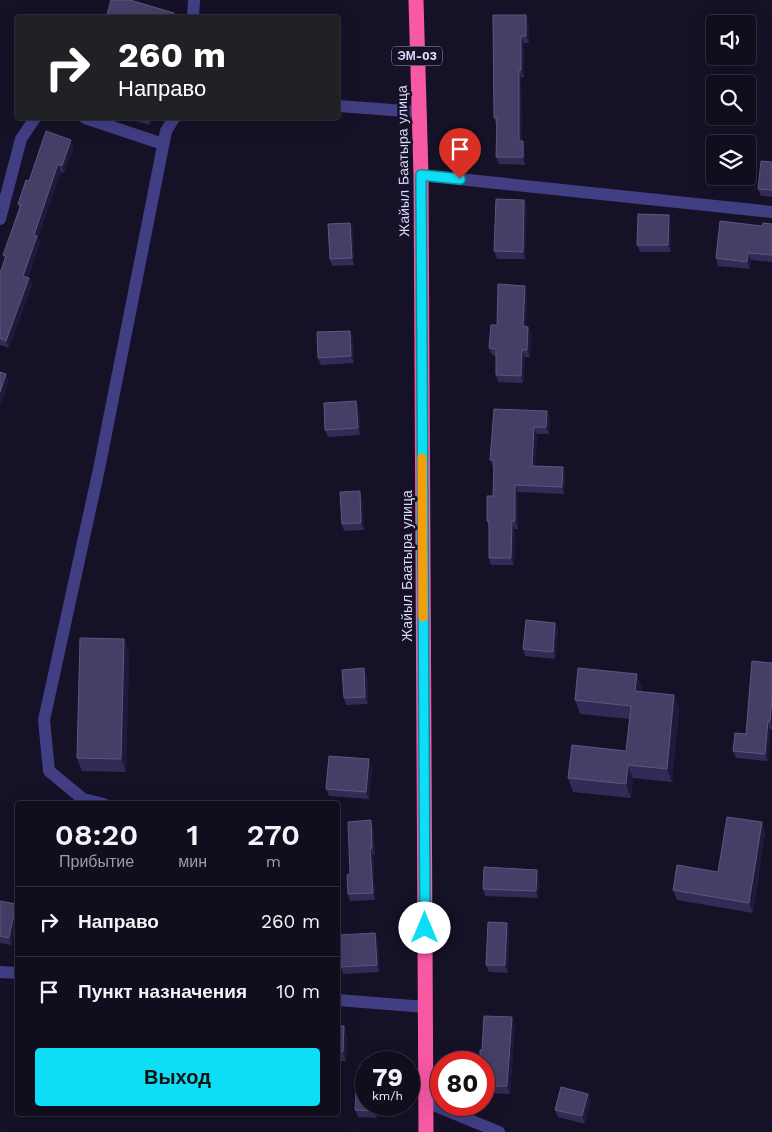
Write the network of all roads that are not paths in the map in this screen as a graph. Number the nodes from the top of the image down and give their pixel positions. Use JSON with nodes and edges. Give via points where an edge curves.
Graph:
{"nodes":[{"id":1,"x":194,"y":0,"type":"edge"},
{"id":2,"x":416,"y":0,"type":"edge"},
{"id":3,"x":193,"y":15,"type":"edge"},
{"id":4,"x":340,"y":106,"type":"edge"},
{"id":5,"x":419,"y":112,"type":"junction"},
{"id":6,"x":34,"y":120,"type":"edge"},
{"id":7,"x":91,"y":120,"type":"edge"},
{"id":8,"x":173,"y":120,"type":"edge"},
{"id":9,"x":163,"y":144,"type":"junction"},
{"id":10,"x":421,"y":175,"type":"junction"},
{"id":11,"x":772,"y":212,"type":"edge"},
{"id":12,"x":0,"y":219,"type":"edge"},
{"id":13,"x":91,"y":801,"type":"edge"},
{"id":14,"x":0,"y":972,"type":"edge"},
{"id":15,"x":15,"y":973,"type":"edge"},
{"id":16,"x":340,"y":1000,"type":"edge"},
{"id":17,"x":425,"y":1007,"type":"junction"},
{"id":18,"x":426,"y":1102,"type":"junction"},
{"id":19,"x":426,"y":1132,"type":"edge"},
{"id":20,"x":499,"y":1132,"type":"edge"}],
"edges":[{"from":1,"to":3,"type":"street"},
{"from":2,"to":5,"type":"highway","name":"Жайыл Баатыра улица","number":"ЭМ-03"},
{"from":4,"to":5,"type":"street"},
{"from":5,"to":10,"type":"highway","name":"Жайыл Баатыра улица","number":"ЭМ-03"},
{"from":6,"to":12,"type":"street","via":[[21,139]]},
{"from":7,"to":9,"type":"street"},
{"from":8,"to":9,"type":"street"},
{"from":9,"to":13,"type":"street","via":[[99,469],[44,720],[49,771],[82,799]]},
{"from":10,"to":11,"type":"street"},
{"from":10,"to":17,"type":"highway","name":"Жайыл Баатыра улица","number":"ЭМ-03"},
{"from":14,"to":15,"type":"street"},
{"from":16,"to":17,"type":"street"},
{"from":17,"to":18,"type":"highway","name":"Жайыл Баатыра улица","number":"ЭМ-03"},
{"from":18,"to":19,"type":"highway","name":"Жайыл Баатыра улица","number":"ЭМ-03"},
{"from":18,"to":20,"type":"street"}]}
